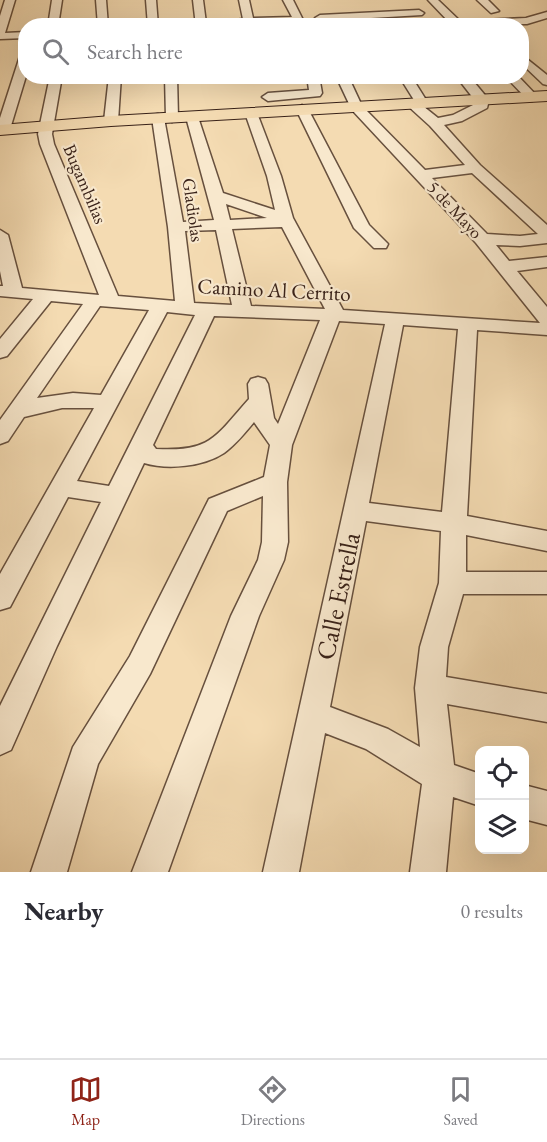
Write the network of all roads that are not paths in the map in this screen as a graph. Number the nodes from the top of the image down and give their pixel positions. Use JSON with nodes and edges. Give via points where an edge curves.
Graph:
{"nodes":[{"id":1,"x":10,"y":0,"type":"edge"},
{"id":2,"x":57,"y":0,"type":"edge"},
{"id":3,"x":101,"y":0,"type":"edge"},
{"id":4,"x":152,"y":0,"type":"edge"},
{"id":5,"x":198,"y":0,"type":"edge"},
{"id":6,"x":244,"y":0,"type":"edge"},
{"id":7,"x":288,"y":0,"type":"edge"},
{"id":8,"x":386,"y":0,"type":"edge"},
{"id":9,"x":433,"y":0,"type":"edge"},
{"id":10,"x":482,"y":0,"type":"edge"},
{"id":11,"x":494,"y":10,"type":"junction"},
{"id":12,"x":545,"y":10,"type":"edge"},
{"id":13,"x":482,"y":11,"type":"dead end"},
{"id":14,"x":419,"y":13,"type":"dead end"},
{"id":15,"x":459,"y":13,"type":"dead end"},
{"id":16,"x":399,"y":14,"type":"junction"},
{"id":17,"x":447,"y":14,"type":"junction"},
{"id":18,"x":54,"y":18,"type":"edge"},
{"id":19,"x":102,"y":18,"type":"edge"},
{"id":20,"x":153,"y":18,"type":"edge"},
{"id":21,"x":202,"y":18,"type":"edge"},
{"id":22,"x":246,"y":18,"type":"edge"},
{"id":23,"x":297,"y":18,"type":"edge"},
{"id":24,"x":321,"y":18,"type":"dead end"},
{"id":25,"x":361,"y":18,"type":"edge"},
{"id":26,"x":384,"y":18,"type":"edge"},
{"id":27,"x":451,"y":18,"type":"edge"},
{"id":28,"x":528,"y":18,"type":"edge"},
{"id":29,"x":529,"y":20,"type":"joint"},
{"id":30,"x":542,"y":29,"type":"dead end"},
{"id":31,"x":0,"y":34,"type":"edge"},
{"id":32,"x":18,"y":35,"type":"edge"},
{"id":33,"x":18,"y":44,"type":"edge"},
{"id":34,"x":0,"y":45,"type":"edge"},
{"id":35,"x":529,"y":64,"type":"edge"},
{"id":36,"x":547,"y":81,"type":"edge"},
{"id":37,"x":18,"y":83,"type":"edge"},
{"id":38,"x":55,"y":84,"type":"edge"},
{"id":39,"x":114,"y":84,"type":"edge"},
{"id":40,"x":170,"y":84,"type":"edge"},
{"id":41,"x":265,"y":84,"type":"edge"},
{"id":42,"x":314,"y":84,"type":"edge"},
{"id":43,"x":346,"y":84,"type":"edge"},
{"id":44,"x":409,"y":84,"type":"edge"},
{"id":45,"x":469,"y":84,"type":"edge"},
{"id":46,"x":522,"y":84,"type":"edge"},
{"id":47,"x":539,"y":97,"type":"edge"},
{"id":48,"x":483,"y":100,"type":"junction"},
{"id":49,"x":417,"y":103,"type":"junction"},
{"id":50,"x":270,"y":104,"type":"junction"},
{"id":51,"x":356,"y":107,"type":"junction"},
{"id":52,"x":302,"y":109,"type":"junction"},
{"id":53,"x":251,"y":113,"type":"junction"},
{"id":54,"x":192,"y":117,"type":"junction"},
{"id":55,"x":165,"y":118,"type":"junction"},
{"id":56,"x":111,"y":121,"type":"junction"},
{"id":57,"x":435,"y":123,"type":"junction"},
{"id":58,"x":47,"y":126,"type":"junction"},
{"id":59,"x":1,"y":129,"type":"edge"},
{"id":60,"x":475,"y":168,"type":"junction"},
{"id":61,"x":422,"y":175,"type":"junction"},
{"id":62,"x":216,"y":196,"type":"junction"},
{"id":63,"x":286,"y":220,"type":"junction"},
{"id":64,"x":222,"y":226,"type":"junction"},
{"id":65,"x":176,"y":227,"type":"junction"},
{"id":66,"x":547,"y":234,"type":"edge"},
{"id":67,"x":0,"y":235,"type":"edge"},
{"id":68,"x":547,"y":238,"type":"edge"},
{"id":69,"x":482,"y":239,"type":"junction"},
{"id":70,"x":380,"y":244,"type":"dead end"},
{"id":71,"x":547,"y":262,"type":"edge"},
{"id":72,"x":506,"y":267,"type":"junction"},
{"id":73,"x":7,"y":292,"type":"edge"},
{"id":74,"x":46,"y":295,"type":"junction"},
{"id":75,"x":103,"y":301,"type":"junction"},
{"id":76,"x":161,"y":306,"type":"junction"},
{"id":77,"x":196,"y":309,"type":"junction"},
{"id":78,"x":243,"y":311,"type":"junction"},
{"id":79,"x":331,"y":315,"type":"junction"},
{"id":80,"x":547,"y":319,"type":"edge"},
{"id":81,"x":395,"y":320,"type":"junction"},
{"id":82,"x":467,"y":325,"type":"junction"},
{"id":83,"x":547,"y":329,"type":"edge"},
{"id":84,"x":0,"y":352,"type":"edge"},
{"id":85,"x":107,"y":404,"type":"junction"},
{"id":86,"x":17,"y":412,"type":"junction"},
{"id":87,"x":0,"y":436,"type":"edge"},
{"id":88,"x":141,"y":445,"type":"junction"},
{"id":89,"x":281,"y":445,"type":"junction"},
{"id":90,"x":275,"y":482,"type":"junction"},
{"id":91,"x":61,"y":487,"type":"junction"},
{"id":92,"x":116,"y":496,"type":"junction"},
{"id":93,"x":356,"y":511,"type":"junction"},
{"id":94,"x":454,"y":523,"type":"junction"},
{"id":95,"x":547,"y":541,"type":"edge"},
{"id":96,"x":452,"y":583,"type":"junction"},
{"id":97,"x":547,"y":583,"type":"edge"},
{"id":98,"x":0,"y":599,"type":"edge"},
{"id":99,"x":430,"y":688,"type":"junction"},
{"id":100,"x":547,"y":708,"type":"edge"},
{"id":101,"x":313,"y":714,"type":"junction"},
{"id":102,"x":0,"y":740,"type":"edge"},
{"id":103,"x":439,"y":776,"type":"junction"},
{"id":104,"x":475,"y":788,"type":"edge"},
{"id":105,"x":529,"y":803,"type":"edge"},
{"id":106,"x":547,"y":808,"type":"edge"},
{"id":107,"x":49,"y":872,"type":"edge"},
{"id":108,"x":150,"y":872,"type":"edge"},
{"id":109,"x":280,"y":872,"type":"edge"},
{"id":110,"x":428,"y":872,"type":"edge"}],
"edges":[{"from":1,"to":31,"type":"street"},
{"from":2,"to":18,"type":"street"},
{"from":3,"to":19,"type":"street"},
{"from":4,"to":20,"type":"street"},
{"from":5,"to":21,"type":"street"},
{"from":6,"to":22,"type":"street"},
{"from":7,"to":23,"type":"street"},
{"from":8,"to":16,"type":"street"},
{"from":9,"to":17,"type":"street"},
{"from":10,"to":11,"type":"street"},
{"from":11,"to":13,"type":"street"},
{"from":11,"to":28,"type":"street","via":[[526,14]]},
{"from":12,"to":29,"type":"street"},
{"from":14,"to":16,"type":"street"},
{"from":15,"to":17,"type":"street"},
{"from":16,"to":26,"type":"street"},
{"from":17,"to":27,"type":"street"},
{"from":24,"to":25,"type":"street","via":[[349,12]]},
{"from":29,"to":30,"type":"street"},
{"from":31,"to":32,"type":"street"},
{"from":33,"to":34,"type":"street"},
{"from":35,"to":36,"type":"street"},
{"from":37,"to":59,"type":"street"},
{"from":38,"to":58,"type":"street","name":"Bugambilias"},
{"from":39,"to":56,"type":"street"},
{"from":40,"to":55,"type":"street","name":"Gladiolas"},
{"from":41,"to":50,"type":"street"},
{"from":42,"to":50,"type":"street","via":[[316,93]]},
{"from":43,"to":51,"type":"street","name":"5 de Mayo"},
{"from":44,"to":49,"type":"street"},
{"from":45,"to":48,"type":"street"},
{"from":46,"to":47,"type":"street"},
{"from":47,"to":48,"type":"main road"},
{"from":48,"to":49,"type":"main road"},
{"from":48,"to":57,"type":"street","via":[[483,105],[474,111]]},
{"from":49,"to":51,"type":"main road"},
{"from":49,"to":57,"type":"street"},
{"from":50,"to":52,"type":"main road"},
{"from":50,"to":53,"type":"main road"},
{"from":51,"to":52,"type":"main road"},
{"from":51,"to":61,"type":"street","name":"5 de Mayo"},
{"from":52,"to":70,"type":"street","via":[[362,228]]},
{"from":53,"to":54,"type":"main road"},
{"from":53,"to":63,"type":"street"},
{"from":54,"to":55,"type":"main road"},
{"from":54,"to":62,"type":"street"},
{"from":55,"to":56,"type":"main road"},
{"from":55,"to":65,"type":"street","name":"Gladiolas"},
{"from":56,"to":58,"type":"main road"},
{"from":57,"to":60,"type":"street"},
{"from":58,"to":59,"type":"main road"},
{"from":58,"to":75,"type":"street","name":"Bugambilias","via":[[47,144]]},
{"from":60,"to":61,"type":"street"},
{"from":60,"to":66,"type":"street"},
{"from":61,"to":69,"type":"street","name":"5 de Mayo"},
{"from":62,"to":63,"type":"street"},
{"from":62,"to":64,"type":"street"},
{"from":63,"to":64,"type":"street"},
{"from":63,"to":79,"type":"street","via":[[334,309]]},
{"from":64,"to":65,"type":"street"},
{"from":64,"to":78,"type":"street"},
{"from":65,"to":77,"type":"street","name":"Gladiolas"},
{"from":67,"to":73,"type":"street"},
{"from":68,"to":69,"type":"street"},
{"from":69,"to":72,"type":"street","name":"5 de Mayo"},
{"from":71,"to":72,"type":"street"},
{"from":72,"to":80,"type":"street","name":"5 de Mayo"},
{"from":73,"to":74,"type":"street","name":"Camino Al Cerrito"},
{"from":74,"to":75,"type":"street","name":"Camino Al Cerrito"},
{"from":74,"to":84,"type":"street"},
{"from":75,"to":76,"type":"street","name":"Camino Al Cerrito"},
{"from":75,"to":86,"type":"street"},
{"from":76,"to":77,"type":"street","name":"Camino Al Cerrito"},
{"from":76,"to":85,"type":"street"},
{"from":77,"to":78,"type":"street","name":"Camino Al Cerrito"},
{"from":77,"to":88,"type":"street"},
{"from":78,"to":79,"type":"street","name":"Camino Al Cerrito"},
{"from":79,"to":81,"type":"street","name":"Camino Al Cerrito"},
{"from":79,"to":89,"type":"street"},
{"from":81,"to":82,"type":"street","name":"Camino Al Cerrito"},
{"from":81,"to":93,"type":"street","name":"Calle Estrella"},
{"from":82,"to":83,"type":"street","name":"Camino Al Cerrito"},
{"from":82,"to":94,"type":"street"},
{"from":85,"to":86,"type":"street","via":[[63,399]]},
{"from":85,"to":91,"type":"street"},
{"from":86,"to":87,"type":"street"},
{"from":88,"to":89,"type":"street","via":[[149,457],[182,460],[216,450],[259,393],[266,426]]},
{"from":88,"to":92,"type":"street"},
{"from":89,"to":90,"type":"street"},
{"from":90,"to":107,"type":"street","via":[[218,505],[140,665],[84,758]]},
{"from":90,"to":108,"type":"street","via":[[275,542],[271,560],[245,616]]},
{"from":91,"to":92,"type":"street"},
{"from":91,"to":98,"type":"street"},
{"from":92,"to":102,"type":"street"},
{"from":93,"to":94,"type":"street"},
{"from":93,"to":101,"type":"street","name":"Calle Estrella"},
{"from":94,"to":95,"type":"street"},
{"from":94,"to":96,"type":"street"},
{"from":96,"to":97,"type":"street"},
{"from":96,"to":99,"type":"street","via":[[434,646]]},
{"from":99,"to":100,"type":"street"},
{"from":99,"to":103,"type":"street"},
{"from":101,"to":103,"type":"street","via":[[377,739]]},
{"from":101,"to":109,"type":"street","name":"Calle Estrella"},
{"from":103,"to":104,"type":"street"},
{"from":103,"to":110,"type":"street"},
{"from":105,"to":106,"type":"street"}]}
